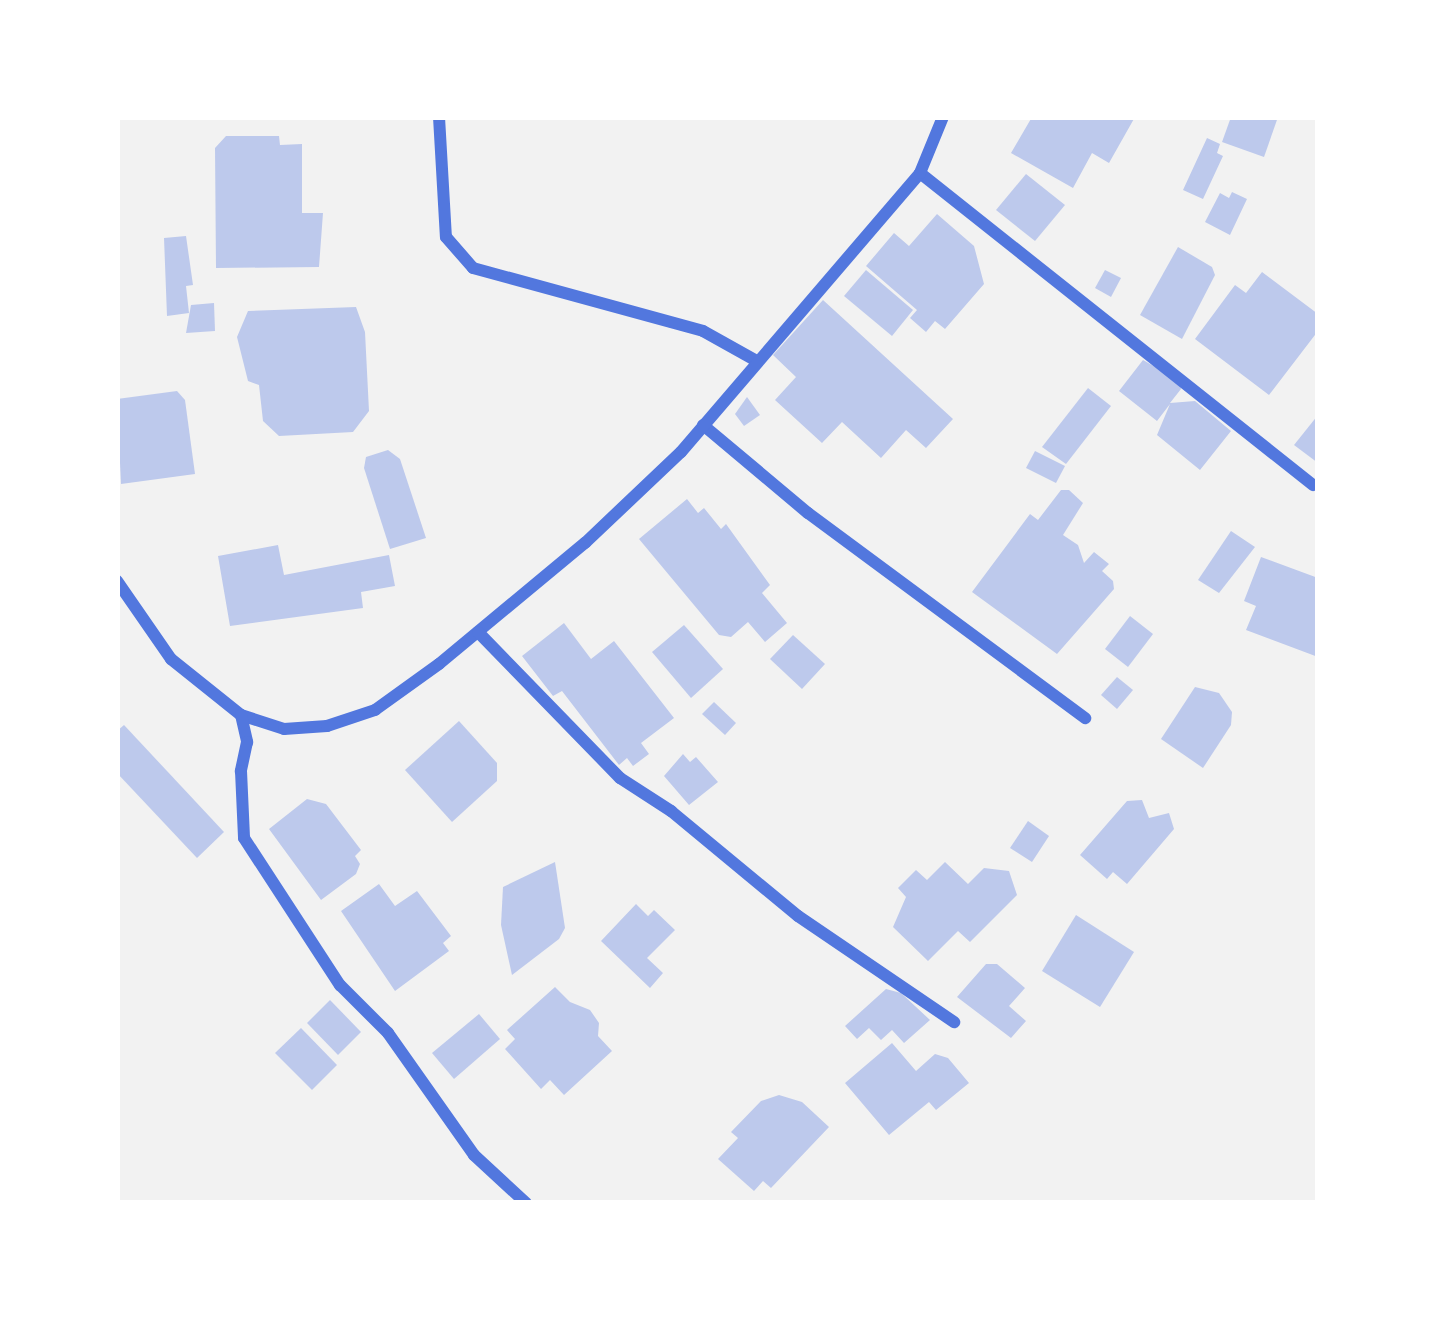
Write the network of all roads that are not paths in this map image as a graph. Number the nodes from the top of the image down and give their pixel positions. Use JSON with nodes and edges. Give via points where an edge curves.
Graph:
{"nodes":[{"id":1,"x":439,"y":117,"type":"edge"},
{"id":2,"x":943,"y":117,"type":"edge"},
{"id":3,"x":920,"y":172,"type":"junction"},
{"id":4,"x":757,"y":361,"type":"junction"},
{"id":5,"x":703,"y":425,"type":"junction"},
{"id":6,"x":1313,"y":485,"type":"dead end"},
{"id":7,"x":117,"y":581,"type":"edge"},
{"id":8,"x":478,"y":632,"type":"junction"},
{"id":9,"x":241,"y":715,"type":"junction"},
{"id":10,"x":1085,"y":718,"type":"dead end"},
{"id":11,"x":954,"y":1022,"type":"dead end"},
{"id":12,"x":526,"y":1203,"type":"edge"}],
"edges":[{"from":1,"to":4,"type":"street","via":[[446,237],[473,268],[704,331]]},
{"from":2,"to":3,"type":"street"},
{"from":3,"to":4,"type":"street"},
{"from":3,"to":6,"type":"street"},
{"from":4,"to":5,"type":"street"},
{"from":5,"to":8,"type":"street","via":[[585,543]]},
{"from":5,"to":10,"type":"street"},
{"from":7,"to":9,"type":"street","via":[[171,659]]},
{"from":8,"to":9,"type":"street","via":[[375,710],[284,729]]},
{"from":8,"to":11,"type":"street","via":[[620,778],[798,916]]},
{"from":9,"to":12,"type":"street","via":[[244,838],[340,986],[388,1033],[474,1155]]}]}
